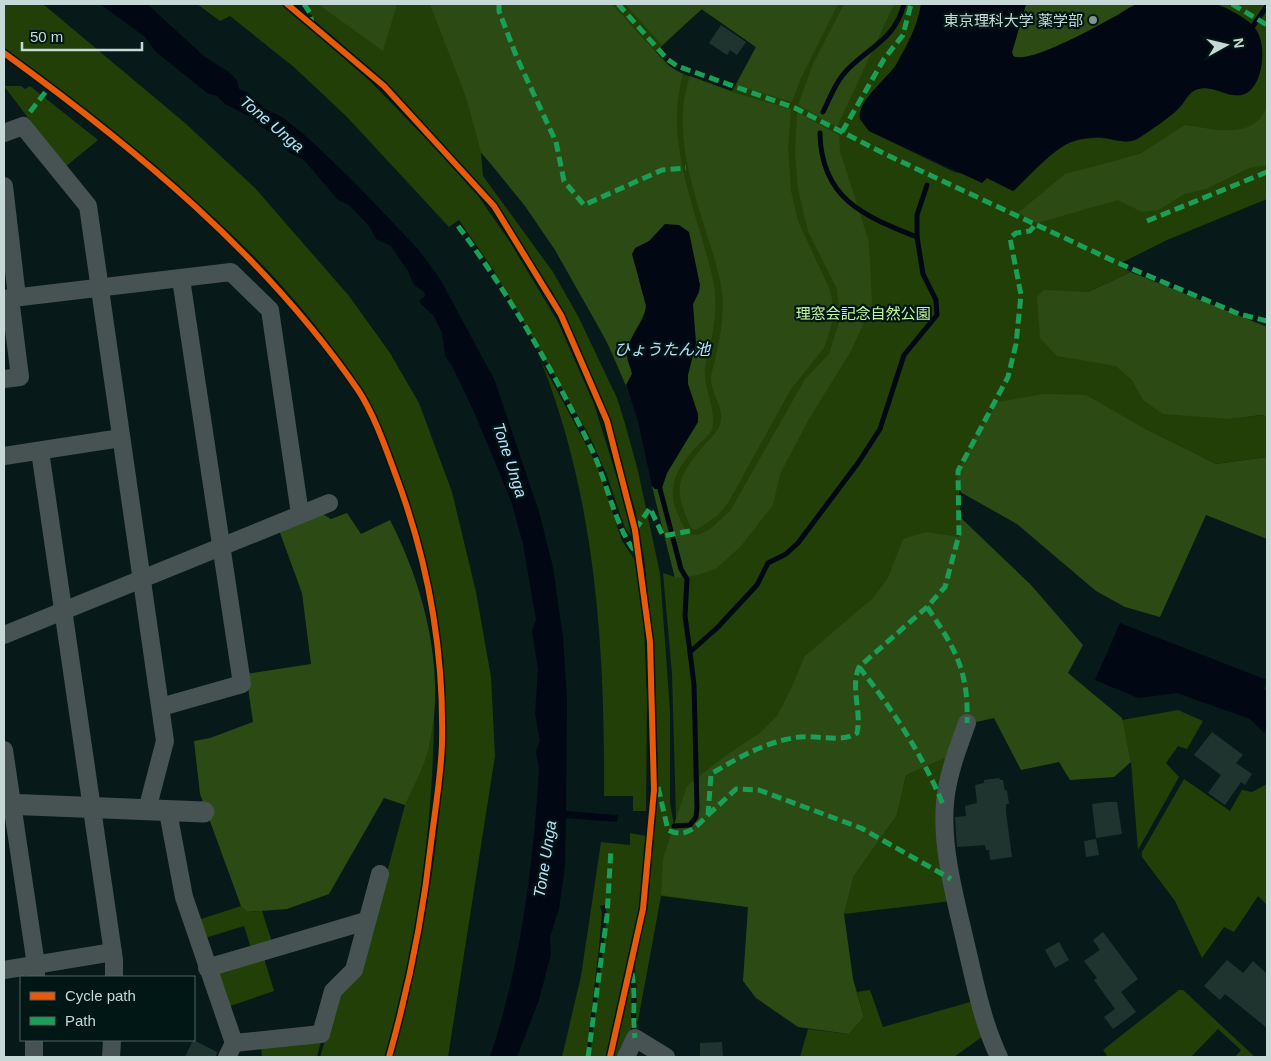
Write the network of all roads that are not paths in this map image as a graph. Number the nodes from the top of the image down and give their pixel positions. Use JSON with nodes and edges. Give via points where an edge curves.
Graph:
{"nodes":[{"id":1,"x":4,"y":133,"type":"edge"},
{"id":2,"x":4,"y":186,"type":"edge"},
{"id":3,"x":181,"y":278,"type":"junction"},
{"id":4,"x":99,"y":288,"type":"junction"},
{"id":5,"x":10,"y":298,"type":"edge"},
{"id":6,"x":4,"y":379,"type":"edge"},
{"id":7,"x":121,"y":438,"type":"junction"},
{"id":8,"x":40,"y":450,"type":"junction"},
{"id":9,"x":4,"y":456,"type":"edge"},
{"id":10,"x":329,"y":503,"type":"dead end"},
{"id":11,"x":300,"y":514,"type":"junction"},
{"id":12,"x":221,"y":546,"type":"junction"},
{"id":13,"x":143,"y":579,"type":"junction"},
{"id":14,"x":64,"y":611,"type":"junction"},
{"id":15,"x":4,"y":636,"type":"edge"},
{"id":16,"x":161,"y":707,"type":"junction"},
{"id":17,"x":966,"y":722,"type":"dead end"},
{"id":18,"x":4,"y":750,"type":"edge"},
{"id":19,"x":8,"y":804,"type":"edge"},
{"id":20,"x":93,"y":809,"type":"junction"},
{"id":21,"x":147,"y":810,"type":"junction"},
{"id":22,"x":168,"y":812,"type":"junction"},
{"id":23,"x":204,"y":812,"type":"dead end"},
{"id":24,"x":380,"y":874,"type":"dead end"},
{"id":25,"x":366,"y":921,"type":"junction"},
{"id":26,"x":113,"y":952,"type":"junction"},
{"id":27,"x":207,"y":968,"type":"junction"},
{"id":28,"x":4,"y":970,"type":"edge"},
{"id":29,"x":36,"y":971,"type":"edge"},
{"id":30,"x":114,"y":976,"type":"edge"},
{"id":31,"x":34,"y":1041,"type":"edge"},
{"id":32,"x":112,"y":1041,"type":"edge"},
{"id":33,"x":230,"y":1050,"type":"edge"},
{"id":34,"x":34,"y":1057,"type":"edge"},
{"id":35,"x":111,"y":1057,"type":"edge"},
{"id":36,"x":626,"y":1057,"type":"edge"},
{"id":37,"x":666,"y":1057,"type":"edge"},
{"id":38,"x":999,"y":1057,"type":"edge"}],
"edges":[{"from":1,"to":4,"type":"street","via":[[23,126],[88,206]]},
{"from":2,"to":5,"type":"street"},
{"from":3,"to":4,"type":"street"},
{"from":3,"to":11,"type":"street","via":[[231,272],[270,310]]},
{"from":3,"to":12,"type":"street"},
{"from":4,"to":5,"type":"street"},
{"from":4,"to":7,"type":"street"},
{"from":5,"to":6,"type":"street","via":[[20,377]]},
{"from":7,"to":8,"type":"street"},
{"from":7,"to":13,"type":"street"},
{"from":8,"to":9,"type":"street"},
{"from":8,"to":14,"type":"street"},
{"from":10,"to":11,"type":"street"},
{"from":11,"to":12,"type":"street"},
{"from":12,"to":13,"type":"street"},
{"from":12,"to":16,"type":"street","via":[[242,684]]},
{"from":13,"to":14,"type":"street"},
{"from":13,"to":16,"type":"street"},
{"from":14,"to":15,"type":"street"},
{"from":14,"to":20,"type":"street"},
{"from":16,"to":21,"type":"street","via":[[165,741]]},
{"from":17,"to":38,"type":"street","via":[[950,773],[944,802],[945,820],[952,886],[986,1028]]},
{"from":18,"to":19,"type":"street"},
{"from":19,"to":20,"type":"street"},
{"from":19,"to":29,"type":"street"},
{"from":20,"to":21,"type":"street"},
{"from":20,"to":26,"type":"street"},
{"from":21,"to":22,"type":"street"},
{"from":22,"to":23,"type":"street"},
{"from":22,"to":27,"type":"street","via":[[184,896]]},
{"from":24,"to":25,"type":"street"},
{"from":25,"to":27,"type":"street"},
{"from":25,"to":33,"type":"street","via":[[354,970],[333,991],[321,1034]]},
{"from":26,"to":29,"type":"street"},
{"from":26,"to":30,"type":"street"},
{"from":27,"to":33,"type":"street"},
{"from":28,"to":29,"type":"street"},
{"from":31,"to":34,"type":"street"},
{"from":32,"to":35,"type":"street"},
{"from":36,"to":37,"type":"street","via":[[635,1038]]}]}
